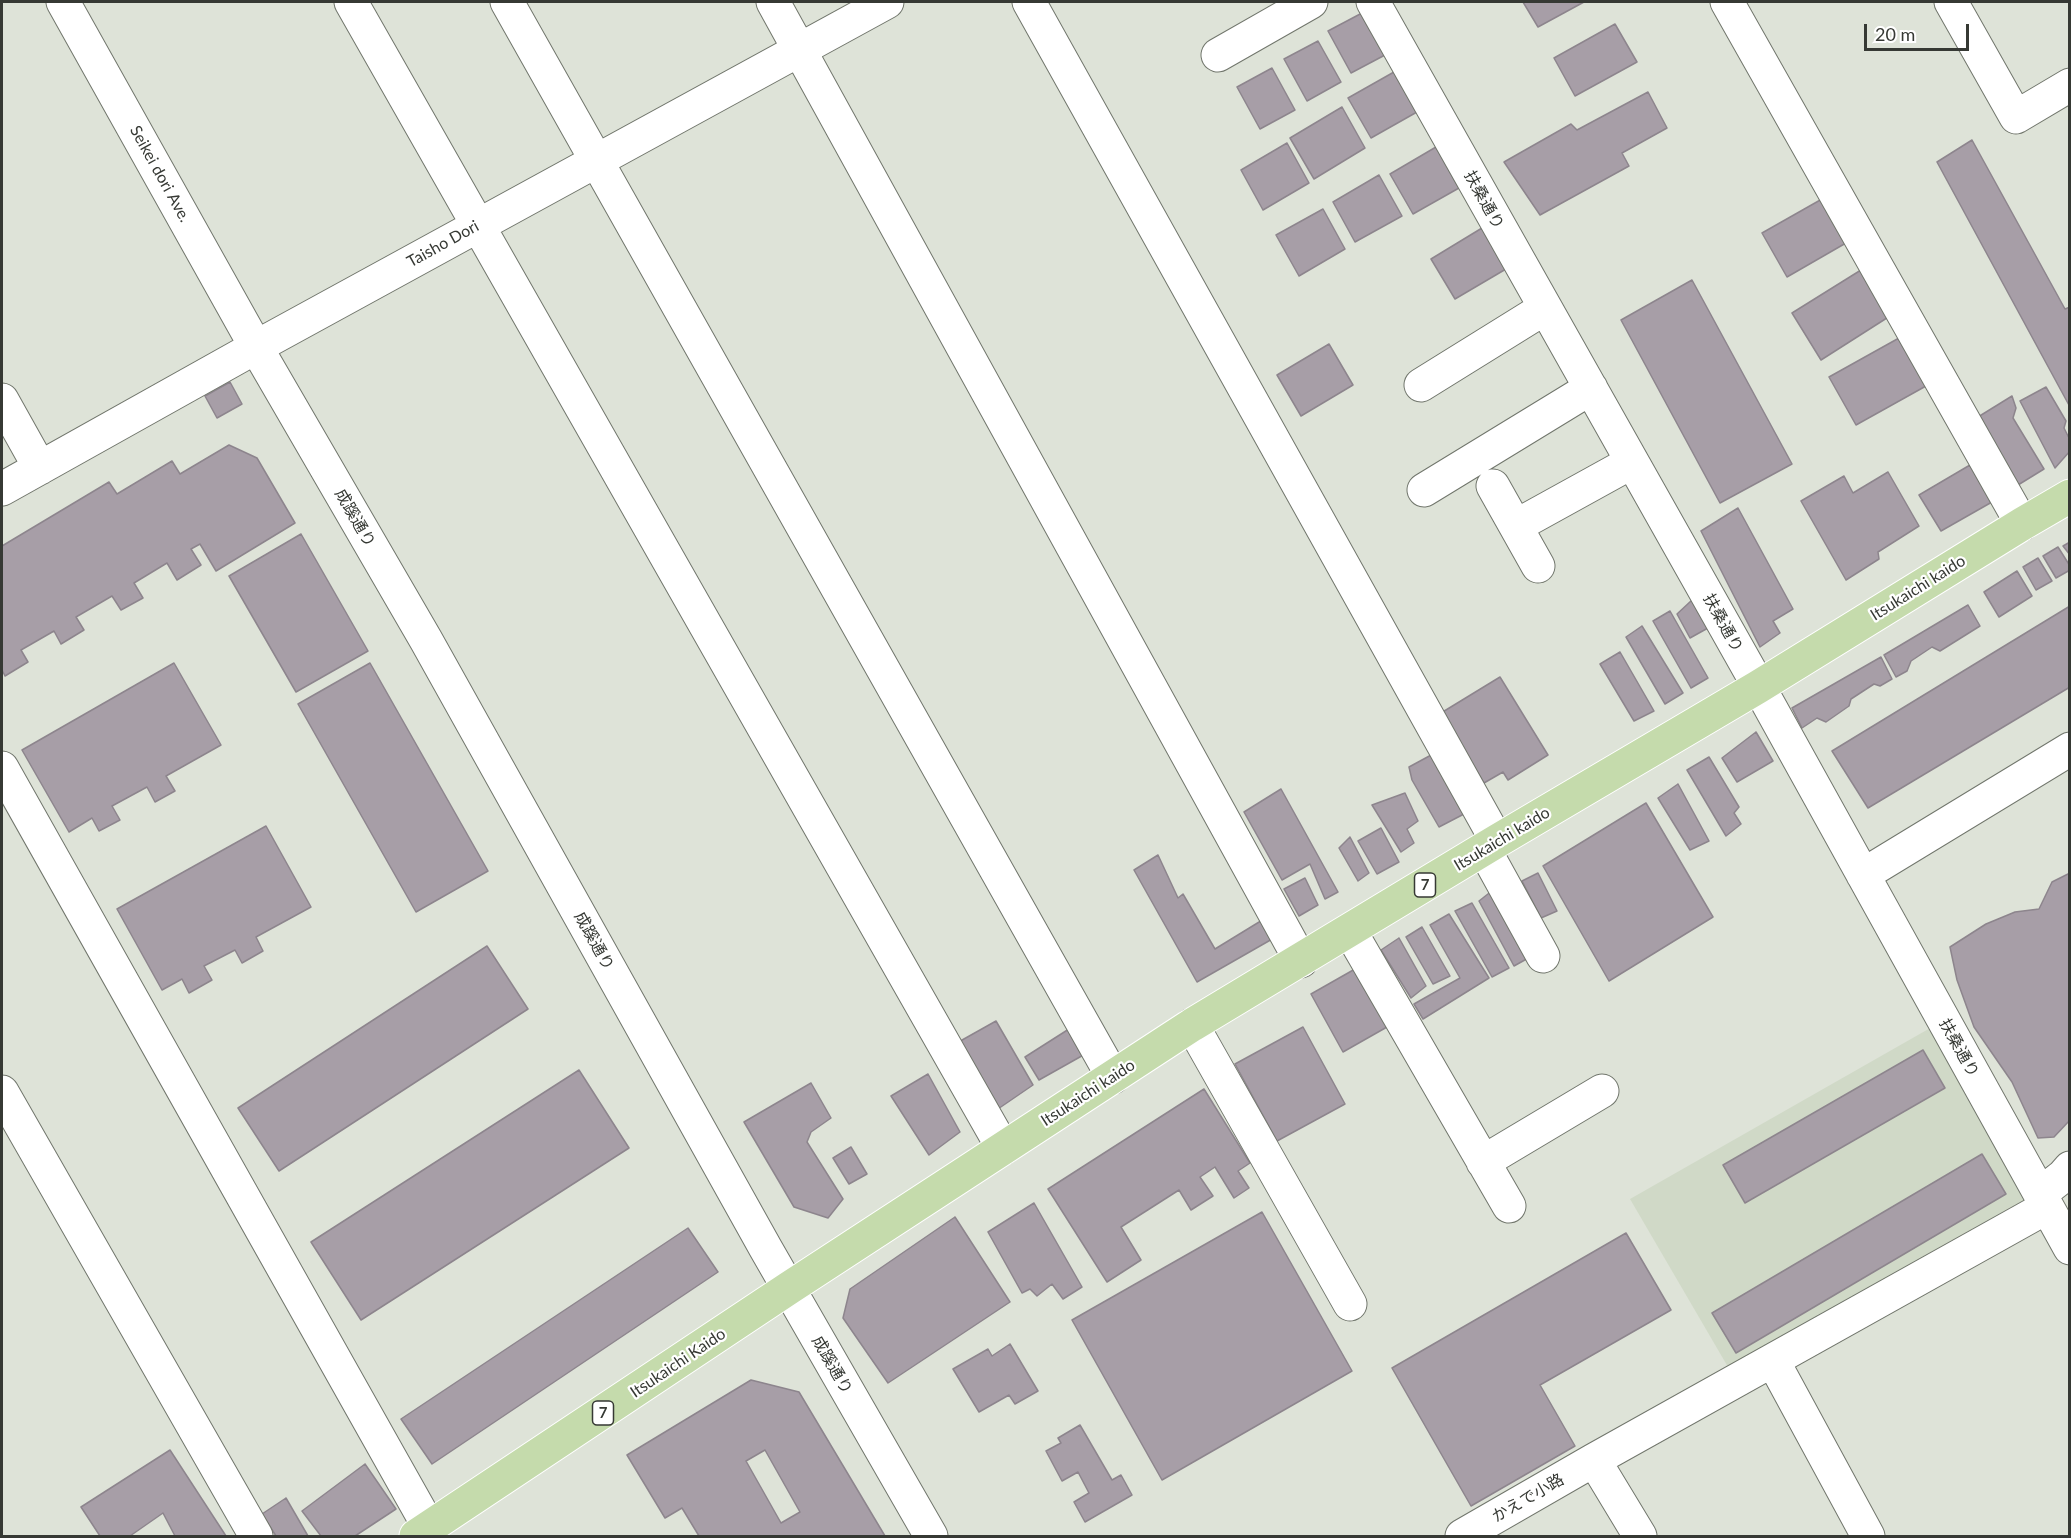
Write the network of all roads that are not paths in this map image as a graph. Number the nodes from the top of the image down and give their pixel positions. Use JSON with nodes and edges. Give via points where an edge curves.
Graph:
{"nodes":[{"id":1,"x":63,"y":2,"type":"edge"},
{"id":2,"x":351,"y":2,"type":"edge"},
{"id":3,"x":507,"y":2,"type":"edge"},
{"id":4,"x":773,"y":2,"type":"edge"},
{"id":5,"x":887,"y":2,"type":"edge"},
{"id":6,"x":1029,"y":2,"type":"edge"},
{"id":7,"x":1311,"y":2,"type":"edge"},
{"id":8,"x":1373,"y":2,"type":"edge"},
{"id":9,"x":1727,"y":2,"type":"edge"},
{"id":10,"x":1951,"y":2,"type":"edge"},
{"id":11,"x":800,"y":49,"type":"junction"},
{"id":12,"x":1218,"y":55,"type":"dead end"},
{"id":13,"x":2070,"y":85,"type":"edge"},
{"id":14,"x":597,"y":161,"type":"junction"},
{"id":15,"x":478,"y":225,"type":"junction"},
{"id":16,"x":1545,"y":308,"type":"junction"},
{"id":17,"x":256,"y":346,"type":"junction"},
{"id":18,"x":1421,"y":385,"type":"dead end"},
{"id":19,"x":1591,"y":388,"type":"junction"},
{"id":20,"x":2,"y":400,"type":"edge"},
{"id":21,"x":1632,"y":462,"type":"junction"},
{"id":22,"x":40,"y":468,"type":"junction"},
{"id":23,"x":1493,"y":486,"type":"dead end"},
{"id":24,"x":2,"y":489,"type":"edge"},
{"id":25,"x":1424,"y":490,"type":"dead end"},
{"id":26,"x":2070,"y":496,"type":"edge"},
{"id":27,"x":2022,"y":524,"type":"junction"},
{"id":28,"x":1516,"y":526,"type":"junction"},
{"id":29,"x":1538,"y":566,"type":"dead end"},
{"id":30,"x":1758,"y":687,"type":"junction"},
{"id":31,"x":2070,"y":749,"type":"edge"},
{"id":32,"x":2,"y":768,"type":"edge"},
{"id":33,"x":1490,"y":845,"type":"junction"},
{"id":34,"x":1863,"y":875,"type":"junction"},
{"id":35,"x":1350,"y":931,"type":"junction"},
{"id":36,"x":1543,"y":956,"type":"dead end"},
{"id":37,"x":1300,"y":961,"type":"junction"},
{"id":38,"x":1192,"y":1025,"type":"junction"},
{"id":39,"x":1113,"y":1077,"type":"junction"},
{"id":40,"x":1602,"y":1091,"type":"dead end"},
{"id":41,"x":2,"y":1092,"type":"edge"},
{"id":42,"x":1003,"y":1148,"type":"junction"},
{"id":43,"x":1483,"y":1162,"type":"junction"},
{"id":44,"x":2070,"y":1168,"type":"edge"},
{"id":45,"x":2043,"y":1201,"type":"junction"},
{"id":46,"x":1509,"y":1206,"type":"dead end"},
{"id":47,"x":2070,"y":1248,"type":"edge"},
{"id":48,"x":789,"y":1288,"type":"junction"},
{"id":49,"x":1350,"y":1304,"type":"dead end"},
{"id":50,"x":1773,"y":1361,"type":"junction"},
{"id":51,"x":1594,"y":1460,"type":"junction"},
{"id":52,"x":422,"y":1532,"type":"edge"},
{"id":53,"x":256,"y":1536,"type":"edge"},
{"id":54,"x":932,"y":1536,"type":"edge"},
{"id":55,"x":1462,"y":1536,"type":"edge"},
{"id":56,"x":1640,"y":1536,"type":"edge"},
{"id":57,"x":1868,"y":1536,"type":"edge"}],
"edges":[{"from":1,"to":17,"type":"street","name":"Seikei dori Ave."},
{"from":2,"to":15,"type":"street"},
{"from":3,"to":14,"type":"street"},
{"from":4,"to":11,"type":"street"},
{"from":5,"to":11,"type":"street","name":"Taisho Dori"},
{"from":6,"to":33,"type":"street"},
{"from":7,"to":12,"type":"street"},
{"from":8,"to":16,"type":"street","name":"扶桑通り"},
{"from":9,"to":27,"type":"street"},
{"from":10,"to":13,"type":"street","via":[[2016,117]]},
{"from":11,"to":14,"type":"street","name":"Taisho Dori"},
{"from":11,"to":37,"type":"street"},
{"from":14,"to":15,"type":"street","name":"Taisho Dori"},
{"from":14,"to":39,"type":"street"},
{"from":15,"to":17,"type":"street","name":"Taisho Dori"},
{"from":15,"to":42,"type":"street"},
{"from":16,"to":18,"type":"street"},
{"from":16,"to":19,"type":"street","name":"扶桑通り"},
{"from":17,"to":22,"type":"street","name":"Taisho Dori"},
{"from":17,"to":48,"type":"street","name":"成蹊通り","via":[[426,640]]},
{"from":19,"to":21,"type":"street","name":"扶桑通り"},
{"from":19,"to":25,"type":"street"},
{"from":20,"to":22,"type":"street"},
{"from":21,"to":28,"type":"street"},
{"from":21,"to":30,"type":"street","name":"扶桑通り"},
{"from":22,"to":24,"type":"street","name":"Taisho Dori"},
{"from":23,"to":28,"type":"street"},
{"from":26,"to":27,"type":"main road","name":"Itsukaichi kaido","number":"7"},
{"from":27,"to":30,"type":"main road","name":"Itsukaichi kaido","number":"7"},
{"from":28,"to":29,"type":"street"},
{"from":30,"to":33,"type":"main road","name":"Itsukaichi kaido","number":"7"},
{"from":30,"to":34,"type":"street","name":"扶桑通り"},
{"from":31,"to":34,"type":"street"},
{"from":32,"to":52,"type":"street","via":[[77,898]]},
{"from":33,"to":35,"type":"main road","name":"Itsukaichi kaido","number":"7"},
{"from":33,"to":36,"type":"street"},
{"from":34,"to":45,"type":"street","name":"扶桑通り"},
{"from":35,"to":37,"type":"main road","name":"Itsukaichi kaido","number":"7"},
{"from":35,"to":43,"type":"street"},
{"from":37,"to":38,"type":"main road","name":"Itsukaichi kaido","number":"7"},
{"from":38,"to":39,"type":"main road","name":"Itsukaichi kaido","number":"7"},
{"from":38,"to":49,"type":"street"},
{"from":39,"to":42,"type":"main road","name":"Itsukaichi kaido","number":"7"},
{"from":40,"to":43,"type":"street"},
{"from":41,"to":53,"type":"street"},
{"from":42,"to":48,"type":"main road","name":"Itsukaichi kaido","number":"7"},
{"from":43,"to":46,"type":"street"},
{"from":44,"to":45,"type":"street","name":"かえで小路"},
{"from":45,"to":47,"type":"street","name":"扶桑通り"},
{"from":45,"to":50,"type":"street","name":"かえで小路"},
{"from":48,"to":52,"type":"main road","name":"Itsukaichi Kaido","number":"7"},
{"from":48,"to":54,"type":"street","name":"成蹊通り"},
{"from":50,"to":51,"type":"street","name":"かえで小路"},
{"from":50,"to":57,"type":"street"},
{"from":51,"to":55,"type":"street","name":"かえで小路"},
{"from":51,"to":56,"type":"street"}]}
